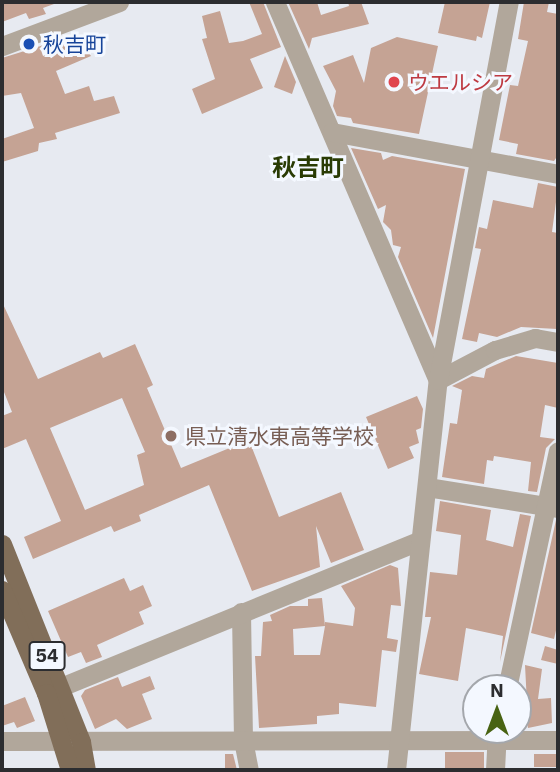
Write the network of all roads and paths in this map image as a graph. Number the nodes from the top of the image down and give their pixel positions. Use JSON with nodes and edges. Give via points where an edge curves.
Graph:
{"nodes":[{"id":1,"x":119,"y":2,"type":"edge"},
{"id":2,"x":275,"y":2,"type":"edge"},
{"id":3,"x":509,"y":2,"type":"edge"},
{"id":4,"x":89,"y":7,"type":"edge"},
{"id":5,"x":2,"y":46,"type":"edge"},
{"id":6,"x":332,"y":132,"type":"junction"},
{"id":7,"x":480,"y":160,"type":"junction"},
{"id":8,"x":558,"y":174,"type":"edge"},
{"id":9,"x":558,"y":342,"type":"edge"},
{"id":10,"x":439,"y":380,"type":"junction"},
{"id":11,"x":558,"y":451,"type":"edge"},
{"id":12,"x":426,"y":487,"type":"junction"},
{"id":13,"x":553,"y":508,"type":"edge"},
{"id":14,"x":420,"y":540,"type":"junction"},
{"id":15,"x":2,"y":544,"type":"edge"},
{"id":16,"x":2,"y":590,"type":"edge"},
{"id":17,"x":241,"y":612,"type":"junction"},
{"id":18,"x":511,"y":674,"type":"edge"},
{"id":19,"x":53,"y":690,"type":"junction"},
{"id":20,"x":462,"y":736,"type":"edge"},
{"id":21,"x":396,"y":738,"type":"junction"},
{"id":22,"x":532,"y":738,"type":"edge"},
{"id":23,"x":243,"y":740,"type":"junction"},
{"id":24,"x":558,"y":740,"type":"edge"},
{"id":25,"x":2,"y":741,"type":"edge"},
{"id":26,"x":72,"y":741,"type":"junction"},
{"id":27,"x":496,"y":744,"type":"edge"},
{"id":28,"x":71,"y":770,"type":"edge"},
{"id":29,"x":86,"y":770,"type":"edge"},
{"id":30,"x":249,"y":770,"type":"edge"},
{"id":31,"x":396,"y":770,"type":"edge"},
{"id":32,"x":495,"y":770,"type":"edge"}],
"edges":[{"from":1,"to":4,"type":"street"},
{"from":2,"to":6,"type":"street"},
{"from":3,"to":7,"type":"street"},
{"from":4,"to":5,"type":"street"},
{"from":6,"to":7,"type":"street"},
{"from":6,"to":10,"type":"street"},
{"from":7,"to":8,"type":"street"},
{"from":7,"to":10,"type":"street"},
{"from":9,"to":10,"type":"street","via":[[535,338],[509,346]]},
{"from":10,"to":12,"type":"street"},
{"from":11,"to":13,"type":"street"},
{"from":12,"to":13,"type":"street"},
{"from":12,"to":14,"type":"street"},
{"from":13,"to":18,"type":"street"},
{"from":14,"to":17,"type":"street"},
{"from":14,"to":21,"type":"street"},
{"from":15,"to":19,"type":"main road","number":"54"},
{"from":16,"to":19,"type":"main road","number":"54"},
{"from":17,"to":19,"type":"street"},
{"from":17,"to":23,"type":"street"},
{"from":19,"to":26,"type":"main road","number":"54"},
{"from":20,"to":21,"type":"street"},
{"from":21,"to":23,"type":"street"},
{"from":21,"to":31,"type":"street"},
{"from":22,"to":24,"type":"street"},
{"from":23,"to":26,"type":"street"},
{"from":23,"to":30,"type":"street"},
{"from":25,"to":26,"type":"street"},
{"from":26,"to":28,"type":"main road","number":"54"},
{"from":26,"to":29,"type":"main road","number":"54"},
{"from":27,"to":32,"type":"street"}]}
